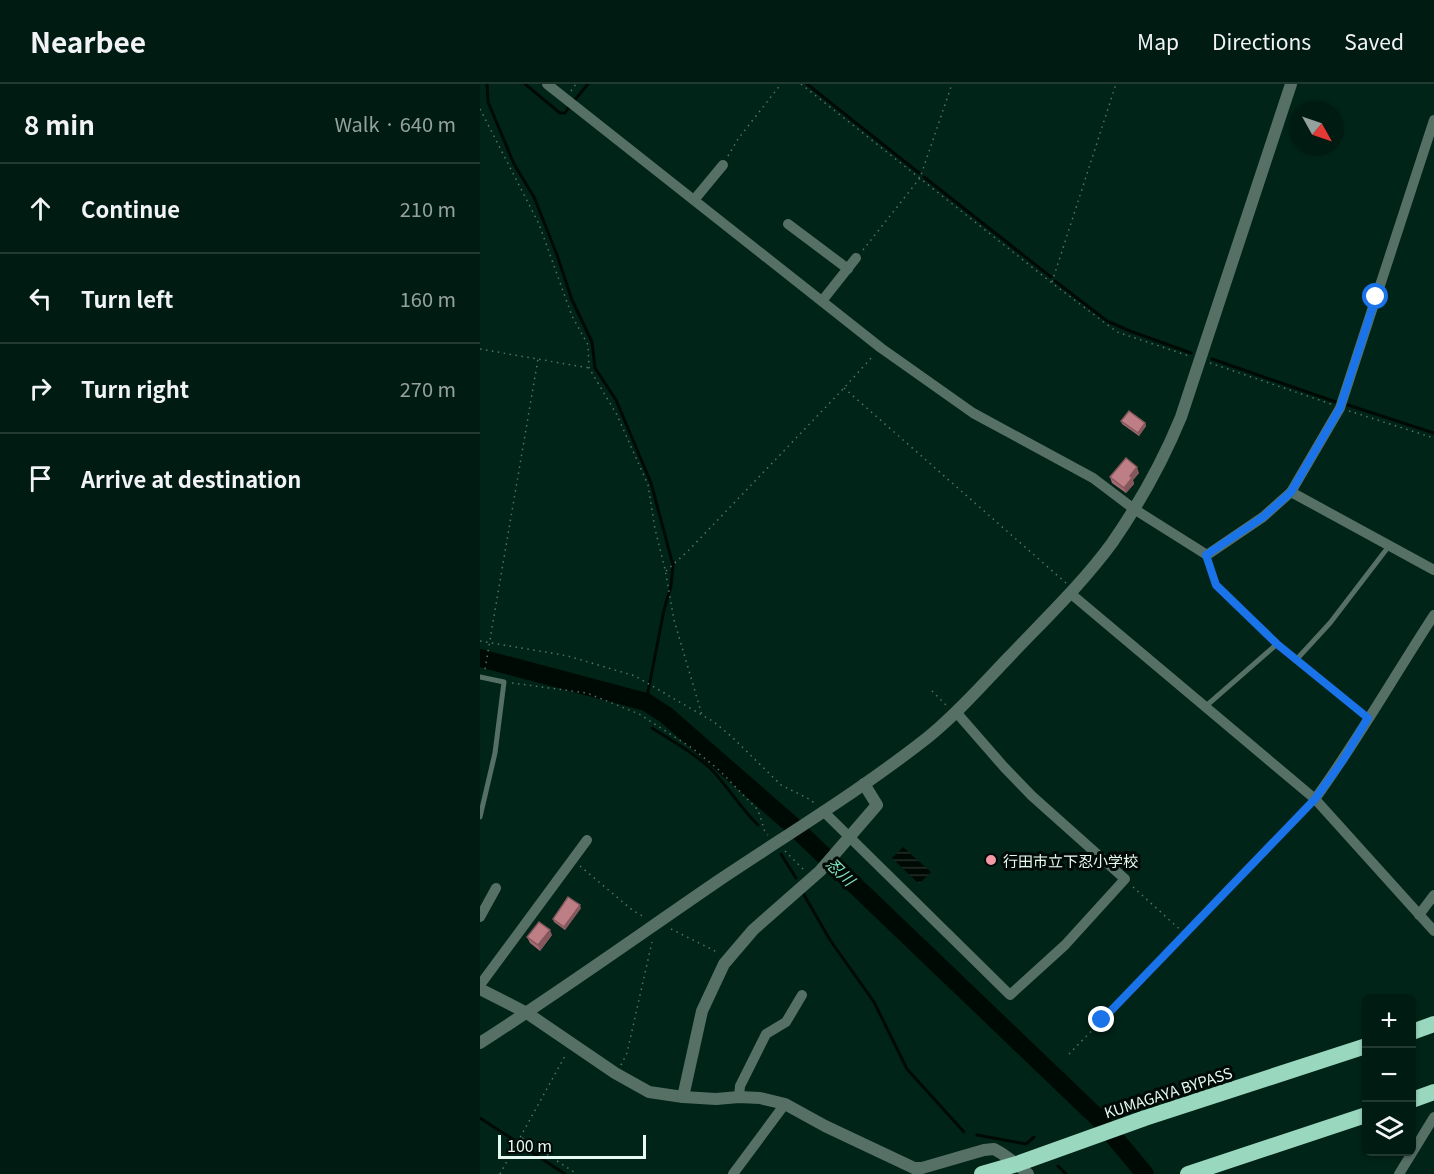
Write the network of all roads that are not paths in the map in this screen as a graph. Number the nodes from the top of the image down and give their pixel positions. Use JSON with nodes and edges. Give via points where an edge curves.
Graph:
{"nodes":[{"id":1,"x":547,"y":84,"type":"edge"},
{"id":2,"x":1291,"y":84,"type":"edge"},
{"id":3,"x":1434,"y":120,"type":"edge"},
{"id":4,"x":723,"y":165,"type":"road end"},
{"id":5,"x":693,"y":200,"type":"junction"},
{"id":6,"x":788,"y":224,"type":"dead end"},
{"id":7,"x":856,"y":258,"type":"road end"},
{"id":8,"x":848,"y":269,"type":"junction"},
{"id":9,"x":822,"y":301,"type":"junction"},
{"id":10,"x":1291,"y":492,"type":"junction"},
{"id":11,"x":1134,"y":509,"type":"junction"},
{"id":12,"x":1389,"y":546,"type":"junction"},
{"id":13,"x":1206,"y":555,"type":"junction"},
{"id":14,"x":1434,"y":570,"type":"edge"},
{"id":15,"x":1072,"y":591,"type":"junction"},
{"id":16,"x":1434,"y":615,"type":"edge"},
{"id":17,"x":1277,"y":644,"type":"junction"},
{"id":18,"x":1296,"y":660,"type":"junction"},
{"id":19,"x":482,"y":677,"type":"edge"},
{"id":20,"x":1205,"y":707,"type":"junction"},
{"id":21,"x":952,"y":709,"type":"junction"},
{"id":22,"x":1368,"y":718,"type":"junction"},
{"id":23,"x":864,"y":784,"type":"junction"},
{"id":24,"x":1315,"y":799,"type":"junction"},
{"id":25,"x":823,"y":811,"type":"junction"},
{"id":26,"x":480,"y":818,"type":"edge"},
{"id":27,"x":587,"y":840,"type":"dead end"},
{"id":28,"x":847,"y":840,"type":"junction"},
{"id":29,"x":496,"y":888,"type":"dead end"},
{"id":30,"x":1434,"y":895,"type":"edge"},
{"id":31,"x":1419,"y":915,"type":"junction"},
{"id":32,"x":480,"y":916,"type":"edge"},
{"id":33,"x":1434,"y":931,"type":"edge"},
{"id":34,"x":480,"y":987,"type":"edge"},
{"id":35,"x":802,"y":995,"type":"dead end"},
{"id":36,"x":527,"y":1013,"type":"junction"},
{"id":37,"x":1434,"y":1024,"type":"edge"},
{"id":38,"x":1416,"y":1031,"type":"edge"},
{"id":39,"x":480,"y":1043,"type":"edge"},
{"id":40,"x":1362,"y":1047,"type":"edge"},
{"id":41,"x":1434,"y":1092,"type":"edge"},
{"id":42,"x":683,"y":1097,"type":"junction"},
{"id":43,"x":739,"y":1097,"type":"junction"},
{"id":44,"x":1416,"y":1099,"type":"edge"},
{"id":45,"x":785,"y":1104,"type":"junction"},
{"id":46,"x":1362,"y":1116,"type":"edge"},
{"id":47,"x":1434,"y":1117,"type":"edge"},
{"id":48,"x":1022,"y":1169,"type":"edge"},
{"id":49,"x":734,"y":1174,"type":"edge"},
{"id":50,"x":982,"y":1174,"type":"edge"},
{"id":51,"x":1188,"y":1174,"type":"edge"},
{"id":52,"x":1399,"y":1174,"type":"edge"}],
"edges":[{"from":1,"to":5,"type":"street"},
{"from":2,"to":11,"type":"street","via":[[1170,443]]},
{"from":3,"to":10,"type":"street","via":[[1340,408]]},
{"from":4,"to":5,"type":"street"},
{"from":5,"to":9,"type":"street"},
{"from":6,"to":8,"type":"street"},
{"from":7,"to":8,"type":"street"},
{"from":8,"to":9,"type":"street"},
{"from":9,"to":11,"type":"street","via":[[880,348],[974,412],[1093,478]]},
{"from":10,"to":12,"type":"street"},
{"from":10,"to":13,"type":"street","via":[[1263,517]]},
{"from":11,"to":13,"type":"street"},
{"from":11,"to":15,"type":"street"},
{"from":12,"to":14,"type":"street"},
{"from":12,"to":18,"type":"lane"},
{"from":13,"to":17,"type":"lane","via":[[1216,585]]},
{"from":15,"to":20,"type":"street"},
{"from":15,"to":21,"type":"street"},
{"from":16,"to":22,"type":"street"},
{"from":17,"to":18,"type":"lane"},
{"from":17,"to":20,"type":"lane"},
{"from":18,"to":22,"type":"lane"},
{"from":19,"to":26,"type":"lane","via":[[504,681],[495,753]]},
{"from":20,"to":24,"type":"street"},
{"from":21,"to":23,"type":"street","via":[[928,737]]},
{"from":21,"to":28,"type":"street","via":[[1032,796],[1125,879],[1065,945],[1010,995]]},
{"from":22,"to":24,"type":"street"},
{"from":23,"to":25,"type":"street"},
{"from":23,"to":28,"type":"street","via":[[877,806]]},
{"from":24,"to":31,"type":"street"},
{"from":25,"to":28,"type":"street"},
{"from":25,"to":36,"type":"street"},
{"from":27,"to":34,"type":"street"},
{"from":28,"to":42,"type":"street","via":[[820,871],[753,930],[724,964],[702,1011]]},
{"from":29,"to":32,"type":"street"},
{"from":30,"to":31,"type":"street"},
{"from":31,"to":33,"type":"street"},
{"from":34,"to":36,"type":"street"},
{"from":35,"to":43,"type":"street","via":[[786,1022],[766,1034],[740,1086]]},
{"from":36,"to":39,"type":"street"},
{"from":36,"to":42,"type":"street","via":[[649,1092]]},
{"from":37,"to":38,"type":"highway"},
{"from":40,"to":48,"type":"highway","name":"KUMAGAYA BYPASS","via":[[1058,1148]]},
{"from":41,"to":44,"type":"highway"},
{"from":42,"to":43,"type":"street"},
{"from":43,"to":45,"type":"street"},
{"from":45,"to":48,"type":"street","via":[[914,1168],[994,1149]]},
{"from":45,"to":49,"type":"street"},
{"from":46,"to":51,"type":"highway"},
{"from":47,"to":52,"type":"street"},
{"from":48,"to":50,"type":"highway","name":"KUMAGAYA BYPASS"}]}
